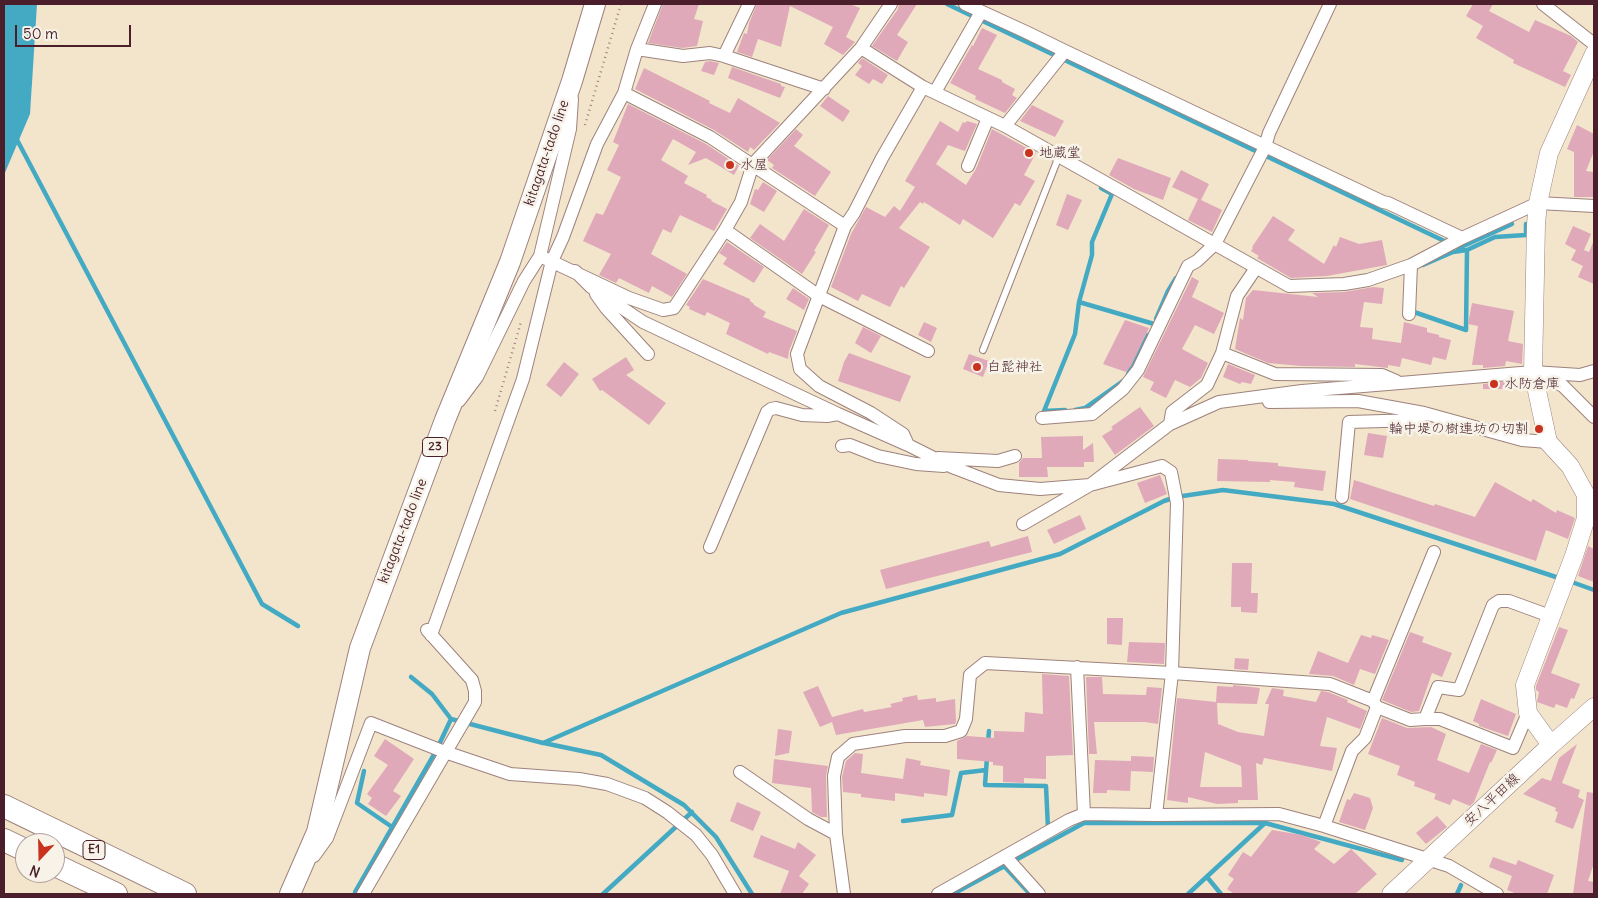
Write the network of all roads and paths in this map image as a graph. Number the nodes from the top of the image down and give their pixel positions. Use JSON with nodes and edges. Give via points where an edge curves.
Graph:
{"nodes":[{"id":1,"x":595,"y":4,"type":"edge"},
{"id":2,"x":655,"y":4,"type":"edge"},
{"id":3,"x":749,"y":4,"type":"edge"},
{"id":4,"x":891,"y":4,"type":"edge"},
{"id":5,"x":965,"y":4,"type":"edge"},
{"id":6,"x":1330,"y":4,"type":"edge"},
{"id":7,"x":1543,"y":4,"type":"edge"},
{"id":8,"x":981,"y":12,"type":"junction"},
{"id":9,"x":1594,"y":44,"type":"edge"},
{"id":10,"x":861,"y":48,"type":"junction"},
{"id":11,"x":637,"y":49,"type":"junction"},
{"id":12,"x":1065,"y":51,"type":"junction"},
{"id":13,"x":1594,"y":54,"type":"edge"},
{"id":14,"x":724,"y":56,"type":"junction"},
{"id":15,"x":572,"y":81,"type":"junction"},
{"id":16,"x":824,"y":89,"type":"junction"},
{"id":17,"x":929,"y":90,"type":"junction"},
{"id":18,"x":624,"y":93,"type":"junction"},
{"id":19,"x":988,"y":118,"type":"junction"},
{"id":20,"x":1005,"y":126,"type":"junction"},
{"id":21,"x":1265,"y":147,"type":"junction"},
{"id":22,"x":1059,"y":156,"type":"junction"},
{"id":23,"x":753,"y":164,"type":"junction"},
{"id":24,"x":968,"y":166,"type":"dead end"},
{"id":25,"x":1538,"y":203,"type":"junction"},
{"id":26,"x":1594,"y":206,"type":"edge"},
{"id":27,"x":845,"y":226,"type":"junction"},
{"id":28,"x":726,"y":230,"type":"junction"},
{"id":29,"x":1462,"y":238,"type":"junction"},
{"id":30,"x":1215,"y":244,"type":"junction"},
{"id":31,"x":546,"y":258,"type":"junction"},
{"id":32,"x":1411,"y":265,"type":"junction"},
{"id":33,"x":1256,"y":268,"type":"junction"},
{"id":34,"x":575,"y":271,"type":"junction"},
{"id":35,"x":591,"y":287,"type":"junction"},
{"id":36,"x":819,"y":296,"type":"junction"},
{"id":37,"x":1410,"y":314,"type":"dead end"},
{"id":38,"x":983,"y":350,"type":"dead end"},
{"id":39,"x":928,"y":351,"type":"dead end"},
{"id":40,"x":1222,"y":353,"type":"junction"},
{"id":41,"x":648,"y":354,"type":"dead end"},
{"id":42,"x":1594,"y":371,"type":"edge"},
{"id":43,"x":1533,"y":372,"type":"junction"},
{"id":44,"x":1400,"y":382,"type":"junction"},
{"id":45,"x":1220,"y":402,"type":"junction"},
{"id":46,"x":1424,"y":413,"type":"junction"},
{"id":47,"x":838,"y":414,"type":"junction"},
{"id":48,"x":1594,"y":417,"type":"edge"},
{"id":49,"x":1042,"y":418,"type":"dead end"},
{"id":50,"x":445,"y":420,"type":"junction"},
{"id":51,"x":1170,"y":424,"type":"junction"},
{"id":52,"x":1548,"y":442,"type":"junction"},
{"id":53,"x":908,"y":444,"type":"junction"},
{"id":54,"x":842,"y":446,"type":"dead end"},
{"id":55,"x":1015,"y":456,"type":"dead end"},
{"id":56,"x":933,"y":458,"type":"junction"},
{"id":57,"x":952,"y":467,"type":"junction"},
{"id":58,"x":1090,"y":485,"type":"junction"},
{"id":59,"x":1342,"y":496,"type":"dead end"},
{"id":60,"x":1023,"y":524,"type":"dead end"},
{"id":61,"x":710,"y":547,"type":"dead end"},
{"id":62,"x":1434,"y":552,"type":"dead end"},
{"id":63,"x":1550,"y":616,"type":"junction"},
{"id":64,"x":1077,"y":667,"type":"junction"},
{"id":65,"x":1172,"y":673,"type":"junction"},
{"id":66,"x":1375,"y":704,"type":"junction"},
{"id":67,"x":1528,"y":713,"type":"junction"},
{"id":68,"x":1591,"y":716,"type":"edge"},
{"id":69,"x":1425,"y":719,"type":"junction"},
{"id":70,"x":1551,"y":745,"type":"junction"},
{"id":71,"x":445,"y":752,"type":"junction"},
{"id":72,"x":740,"y":772,"type":"dead end"},
{"id":73,"x":4,"y":806,"type":"edge"},
{"id":74,"x":1084,"y":814,"type":"junction"},
{"id":75,"x":1156,"y":815,"type":"junction"},
{"id":76,"x":1324,"y":826,"type":"junction"},
{"id":77,"x":836,"y":834,"type":"junction"},
{"id":78,"x":1005,"y":856,"type":"junction"},
{"id":79,"x":1429,"y":860,"type":"junction"},
{"id":80,"x":65,"y":870,"type":"edge"},
{"id":81,"x":293,"y":888,"type":"edge"},
{"id":82,"x":116,"y":894,"type":"edge"},
{"id":83,"x":185,"y":894,"type":"edge"},
{"id":84,"x":363,"y":894,"type":"edge"},
{"id":85,"x":735,"y":894,"type":"edge"},
{"id":86,"x":844,"y":894,"type":"edge"},
{"id":87,"x":938,"y":894,"type":"edge"},
{"id":88,"x":1040,"y":894,"type":"edge"},
{"id":89,"x":1392,"y":894,"type":"edge"},
{"id":90,"x":1497,"y":894,"type":"edge"}],
"edges":[{"from":1,"to":15,"type":"main road","name":"kitagata-tado line","number":"23"},
{"from":2,"to":11,"type":"street"},
{"from":3,"to":14,"type":"street"},
{"from":4,"to":10,"type":"street"},
{"from":5,"to":8,"type":"street"},
{"from":6,"to":21,"type":"street"},
{"from":7,"to":9,"type":"street"},
{"from":8,"to":12,"type":"street"},
{"from":8,"to":17,"type":"street"},
{"from":10,"to":16,"type":"street"},
{"from":10,"to":17,"type":"street"},
{"from":11,"to":14,"type":"street","via":[[683,56],[710,52]]},
{"from":11,"to":18,"type":"street"},
{"from":12,"to":20,"type":"street"},
{"from":12,"to":21,"type":"street"},
{"from":13,"to":25,"type":"street","via":[[1549,153]]},
{"from":14,"to":16,"type":"street"},
{"from":15,"to":31,"type":"street","via":[[570,129]]},
{"from":15,"to":50,"type":"main road","name":"kitagata-tado line","number":"23","via":[[510,262]]},
{"from":16,"to":23,"type":"street"},
{"from":17,"to":19,"type":"street"},
{"from":17,"to":27,"type":"street","via":[[882,158]]},
{"from":18,"to":23,"type":"street","via":[[710,137]]},
{"from":18,"to":31,"type":"street","via":[[597,144],[563,237]]},
{"from":19,"to":20,"type":"street"},
{"from":19,"to":24,"type":"street"},
{"from":20,"to":22,"type":"street"},
{"from":21,"to":29,"type":"street"},
{"from":21,"to":30,"type":"street"},
{"from":22,"to":30,"type":"street"},
{"from":22,"to":38,"type":"lane"},
{"from":23,"to":27,"type":"street"},
{"from":23,"to":28,"type":"street","via":[[741,202]]},
{"from":25,"to":26,"type":"street"},
{"from":25,"to":29,"type":"street"},
{"from":25,"to":43,"type":"street"},
{"from":27,"to":36,"type":"street"},
{"from":28,"to":34,"type":"street","via":[[674,308],[663,310],[629,298]]},
{"from":28,"to":36,"type":"street"},
{"from":29,"to":32,"type":"street"},
{"from":30,"to":33,"type":"street"},
{"from":30,"to":49,"type":"street","via":[[1197,262],[1188,266],[1138,370],[1123,389],[1092,414]]},
{"from":31,"to":34,"type":"street"},
{"from":31,"to":50,"type":"street","via":[[524,281],[477,377]]},
{"from":31,"to":71,"type":"street","via":[[523,379],[428,632],[472,680],[475,691],[475,702]]},
{"from":32,"to":33,"type":"street","via":[[1368,280],[1290,286]]},
{"from":32,"to":37,"type":"street"},
{"from":33,"to":40,"type":"street","via":[[1238,296]]},
{"from":34,"to":35,"type":"street"},
{"from":35,"to":41,"type":"street"},
{"from":35,"to":47,"type":"street","via":[[643,322]]},
{"from":36,"to":39,"type":"street"},
{"from":36,"to":53,"type":"street","via":[[798,354],[800,369],[819,386],[903,434]]},
{"from":40,"to":44,"type":"street","via":[[1275,374],[1382,375]]},
{"from":40,"to":51,"type":"street","via":[[1207,385],[1172,412]]},
{"from":42,"to":43,"type":"street","via":[[1580,375]]},
{"from":43,"to":44,"type":"street"},
{"from":43,"to":48,"type":"street","via":[[1563,386]]},
{"from":43,"to":52,"type":"street"},
{"from":44,"to":45,"type":"street"},
{"from":45,"to":46,"type":"street","via":[[1358,401]]},
{"from":45,"to":51,"type":"street"},
{"from":46,"to":52,"type":"street","via":[[1522,440]]},
{"from":46,"to":59,"type":"street","via":[[1418,420],[1349,422]]},
{"from":47,"to":53,"type":"street"},
{"from":47,"to":61,"type":"street","via":[[802,415],[776,408],[767,412]]},
{"from":50,"to":81,"type":"main road","name":"kitagata-tado line","number":"23","via":[[360,648],[317,832]]},
{"from":51,"to":58,"type":"street"},
{"from":52,"to":63,"type":"street","via":[[1570,466],[1586,495],[1586,518]]},
{"from":53,"to":56,"type":"street"},
{"from":54,"to":57,"type":"street","via":[[916,464]]},
{"from":55,"to":56,"type":"street","via":[[998,461]]},
{"from":56,"to":57,"type":"street"},
{"from":57,"to":58,"type":"street","via":[[999,485],[1040,489]]},
{"from":58,"to":60,"type":"street"},
{"from":58,"to":65,"type":"street","via":[[1162,466],[1171,472],[1177,503]]},
{"from":62,"to":66,"type":"street"},
{"from":63,"to":67,"type":"street","via":[[1525,685]]},
{"from":63,"to":69,"type":"street","via":[[1509,601],[1493,605],[1459,690],[1438,687]]},
{"from":64,"to":65,"type":"street"},
{"from":64,"to":74,"type":"street"},
{"from":64,"to":77,"type":"street","via":[[985,663],[970,675],[966,719],[961,731],[945,736],[905,736],[854,744],[838,757],[834,776]]},
{"from":65,"to":66,"type":"street","via":[[1330,684]]},
{"from":65,"to":75,"type":"street"},
{"from":66,"to":69,"type":"street","via":[[1410,720]]},
{"from":66,"to":76,"type":"street","via":[[1365,738],[1352,752]]},
{"from":67,"to":69,"type":"street","via":[[1513,748],[1440,719]]},
{"from":67,"to":70,"type":"street"},
{"from":68,"to":70,"type":"street","name":"安八平田線"},
{"from":70,"to":79,"type":"street","name":"安八平田線"},
{"from":71,"to":81,"type":"street","via":[[371,723],[327,838]]},
{"from":71,"to":84,"type":"street"},
{"from":71,"to":85,"type":"street","via":[[510,774],[598,782],[645,798],[696,835]]},
{"from":72,"to":77,"type":"street","via":[[808,819]]},
{"from":73,"to":83,"type":"highway","number":"E1"},
{"from":74,"to":75,"type":"street"},
{"from":74,"to":78,"type":"street"},
{"from":75,"to":76,"type":"street","via":[[1279,814]]},
{"from":76,"to":79,"type":"street"},
{"from":77,"to":86,"type":"street"},
{"from":78,"to":87,"type":"street"},
{"from":78,"to":88,"type":"street"},
{"from":79,"to":89,"type":"street","name":"安八平田線"},
{"from":79,"to":90,"type":"street","via":[[1449,866]]},
{"from":80,"to":82,"type":"highway","number":"E1"}]}
